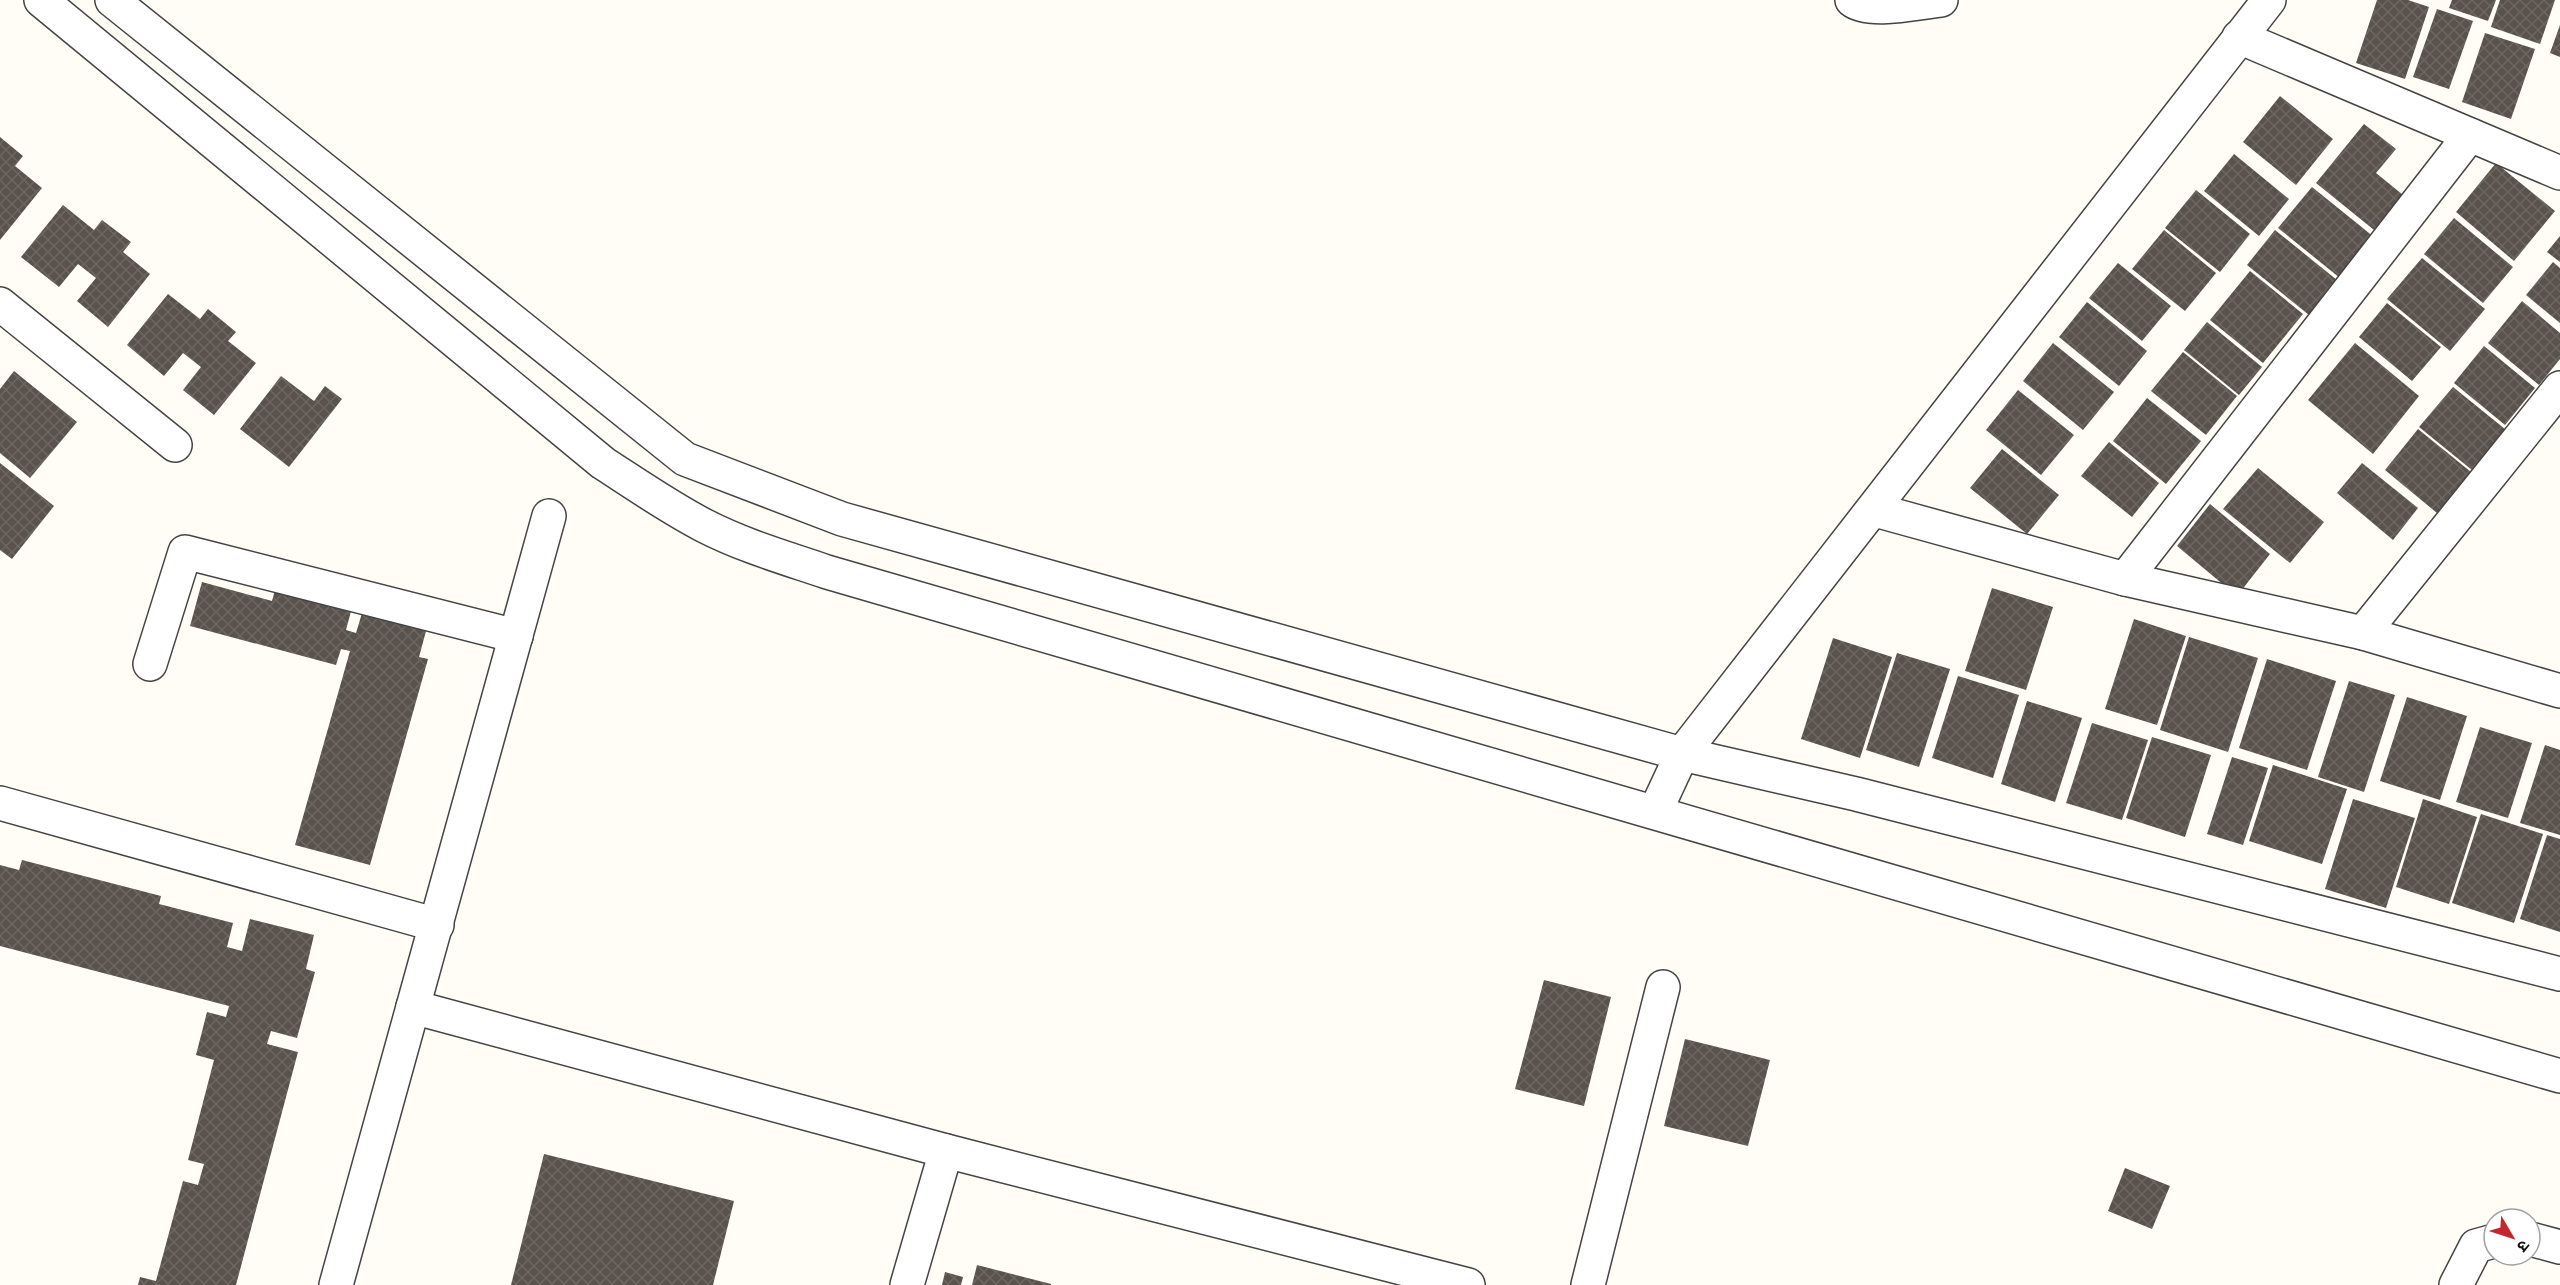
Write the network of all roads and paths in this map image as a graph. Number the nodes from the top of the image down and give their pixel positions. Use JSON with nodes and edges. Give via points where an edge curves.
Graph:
{"nodes":[{"id":1,"x":41,"y":0,"type":"edge"},
{"id":2,"x":112,"y":0,"type":"edge"},
{"id":3,"x":1852,"y":0,"type":"edge"},
{"id":4,"x":1941,"y":0,"type":"edge"},
{"id":5,"x":2256,"y":4,"type":"edge"},
{"id":6,"x":2239,"y":38,"type":"junction"},
{"id":7,"x":2470,"y":135,"type":"junction"},
{"id":8,"x":2560,"y":173,"type":"edge"},
{"id":9,"x":0,"y":304,"type":"edge"},
{"id":10,"x":2560,"y":388,"type":"edge"},
{"id":11,"x":175,"y":445,"type":"dead end"},
{"id":12,"x":1875,"y":510,"type":"junction"},
{"id":13,"x":549,"y":516,"type":"dead end"},
{"id":14,"x":2125,"y":579,"type":"junction"},
{"id":15,"x":2363,"y":633,"type":"junction"},
{"id":16,"x":516,"y":636,"type":"junction"},
{"id":17,"x":150,"y":664,"type":"dead end"},
{"id":18,"x":2560,"y":691,"type":"edge"},
{"id":19,"x":1682,"y":754,"type":"junction"},
{"id":20,"x":0,"y":802,"type":"edge"},
{"id":21,"x":1655,"y":812,"type":"junction"},
{"id":22,"x":437,"y":925,"type":"junction"},
{"id":23,"x":2560,"y":974,"type":"edge"},
{"id":24,"x":1663,"y":987,"type":"dead end"},
{"id":25,"x":412,"y":1006,"type":"junction"},
{"id":26,"x":2560,"y":1076,"type":"edge"},
{"id":27,"x":946,"y":1151,"type":"junction"},
{"id":28,"x":2542,"y":1242,"type":"edge"},
{"id":29,"x":2482,"y":1244,"type":"edge"},
{"id":30,"x":2560,"y":1247,"type":"edge"},
{"id":31,"x":336,"y":1285,"type":"edge"},
{"id":32,"x":907,"y":1285,"type":"edge"},
{"id":33,"x":1468,"y":1285,"type":"edge"},
{"id":34,"x":1588,"y":1285,"type":"edge"},
{"id":35,"x":2456,"y":1285,"type":"edge"}],
"edges":[{"from":1,"to":21,"type":"street","via":[[603,463],[707,527],[827,572]]},
{"from":2,"to":19,"type":"street","via":[[685,459],[842,519]]},
{"from":3,"to":4,"type":"street","via":[[1872,7]]},
{"from":5,"to":6,"type":"street"},
{"from":6,"to":7,"type":"street"},
{"from":6,"to":12,"type":"street"},
{"from":7,"to":8,"type":"street"},
{"from":7,"to":14,"type":"street"},
{"from":9,"to":11,"type":"street"},
{"from":10,"to":15,"type":"street"},
{"from":12,"to":14,"type":"street"},
{"from":12,"to":19,"type":"street"},
{"from":13,"to":16,"type":"street"},
{"from":14,"to":15,"type":"street"},
{"from":15,"to":18,"type":"street"},
{"from":16,"to":17,"type":"street","via":[[185,552]]},
{"from":16,"to":22,"type":"street"},
{"from":19,"to":21,"type":"street"},
{"from":19,"to":23,"type":"street","via":[[1856,794]]},
{"from":20,"to":22,"type":"street"},
{"from":21,"to":26,"type":"street"},
{"from":22,"to":25,"type":"street"},
{"from":24,"to":34,"type":"street"},
{"from":25,"to":27,"type":"street"},
{"from":25,"to":31,"type":"street"},
{"from":27,"to":32,"type":"street"},
{"from":27,"to":33,"type":"street"},
{"from":28,"to":30,"type":"street"},
{"from":29,"to":35,"type":"street","via":[[2476,1246]]}]}
